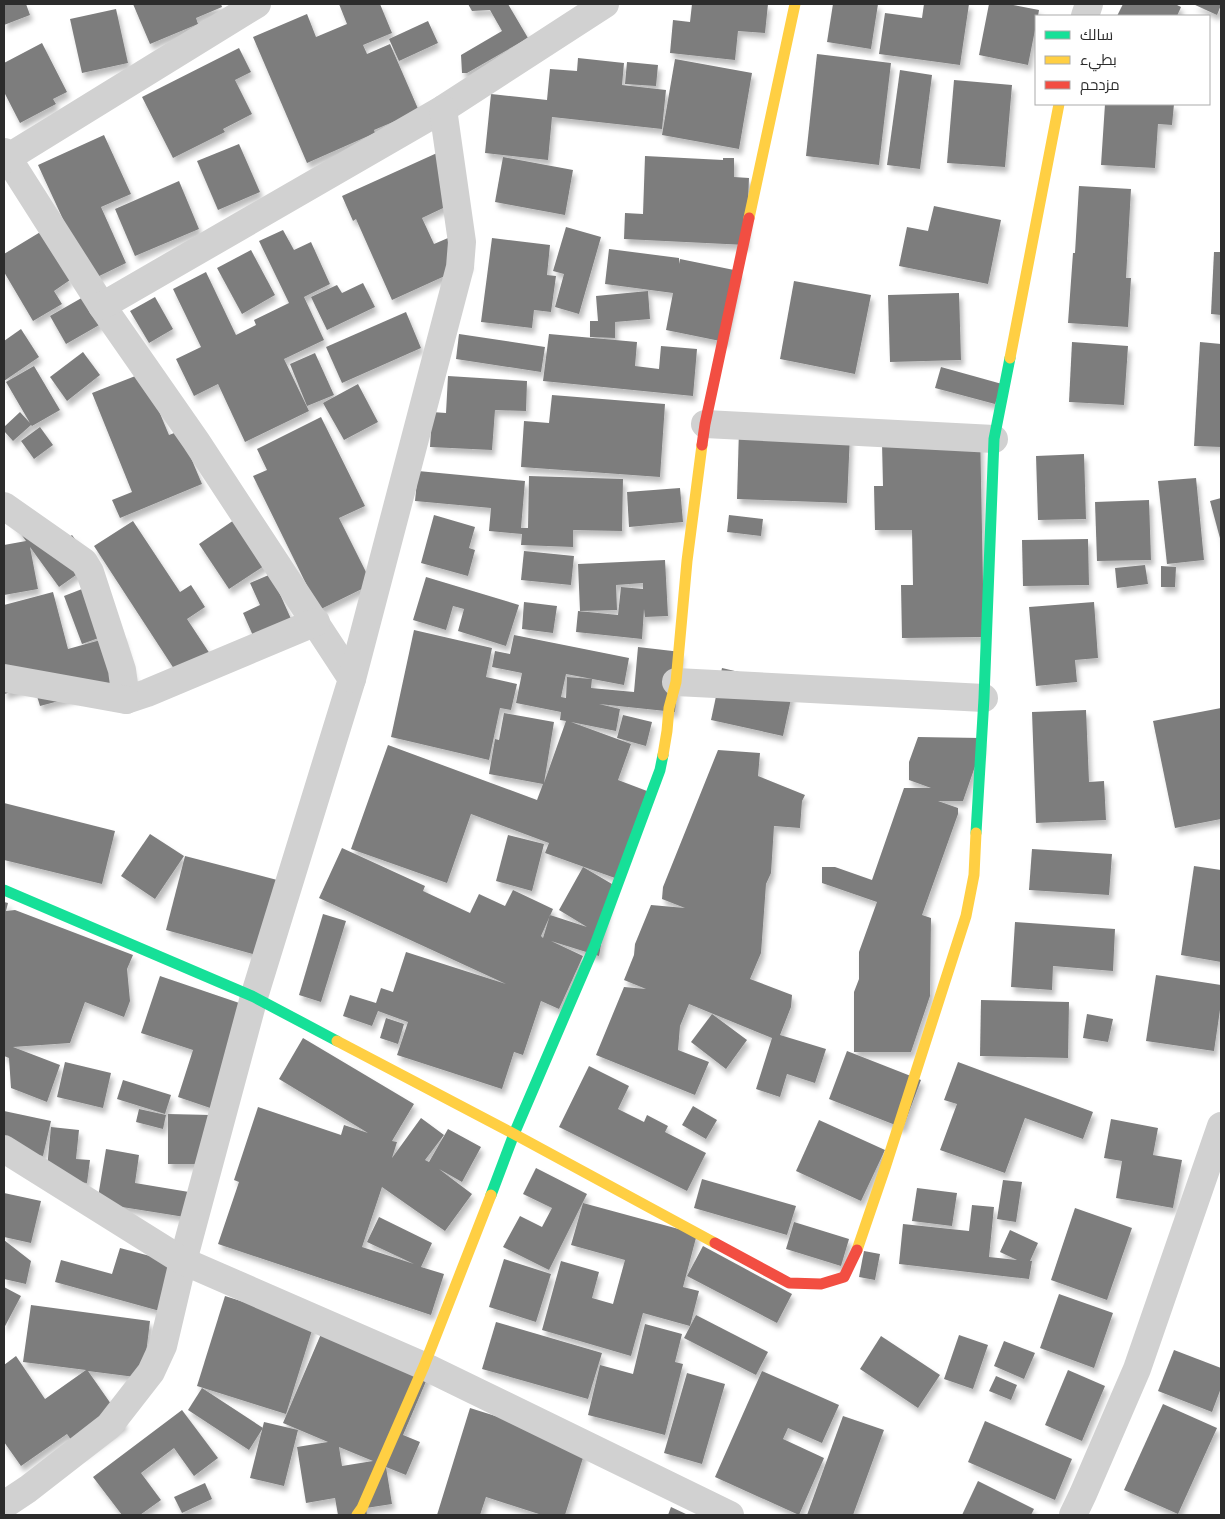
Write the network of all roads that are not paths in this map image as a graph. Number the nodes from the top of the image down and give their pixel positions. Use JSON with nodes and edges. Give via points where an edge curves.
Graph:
{"nodes":[{"id":1,"x":257,"y":4,"type":"edge"},
{"id":2,"x":605,"y":4,"type":"edge"},
{"id":3,"x":795,"y":4,"type":"edge"},
{"id":4,"x":1059,"y":105,"type":"edge"},
{"id":5,"x":442,"y":109,"type":"junction"},
{"id":6,"x":5,"y":157,"type":"edge"},
{"id":7,"x":102,"y":306,"type":"junction"},
{"id":8,"x":705,"y":424,"type":"junction"},
{"id":9,"x":994,"y":439,"type":"junction"},
{"id":10,"x":4,"y":506,"type":"edge"},
{"id":11,"x":316,"y":622,"type":"junction"},
{"id":12,"x":4,"y":678,"type":"edge"},
{"id":13,"x":352,"y":679,"type":"junction"},
{"id":14,"x":676,"y":682,"type":"junction"},
{"id":15,"x":984,"y":698,"type":"junction"},
{"id":16,"x":126,"y":700,"type":"junction"},
{"id":17,"x":4,"y":890,"type":"edge"},
{"id":18,"x":254,"y":998,"type":"junction"},
{"id":19,"x":1221,"y":1126,"type":"edge"},
{"id":20,"x":514,"y":1134,"type":"junction"},
{"id":21,"x":4,"y":1149,"type":"edge"},
{"id":22,"x":183,"y":1261,"type":"junction"},
{"id":23,"x":424,"y":1366,"type":"junction"},
{"id":24,"x":4,"y":1505,"type":"edge"},
{"id":25,"x":358,"y":1515,"type":"edge"},
{"id":26,"x":730,"y":1515,"type":"edge"},
{"id":27,"x":1073,"y":1515,"type":"edge"}],
"edges":[{"from":1,"to":6,"type":"street"},
{"from":2,"to":5,"type":"street"},
{"from":3,"to":8,"type":"street"},
{"from":4,"to":9,"type":"street"},
{"from":5,"to":7,"type":"street"},
{"from":5,"to":13,"type":"street","via":[[462,242],[460,266]]},
{"from":6,"to":7,"type":"street"},
{"from":7,"to":11,"type":"street"},
{"from":8,"to":9,"type":"street"},
{"from":8,"to":14,"type":"street","via":[[687,561]]},
{"from":9,"to":15,"type":"street"},
{"from":10,"to":16,"type":"street","via":[[84,562],[122,670]]},
{"from":11,"to":13,"type":"street"},
{"from":11,"to":16,"type":"street"},
{"from":12,"to":16,"type":"street"},
{"from":13,"to":18,"type":"street"},
{"from":14,"to":15,"type":"street"},
{"from":14,"to":20,"type":"street","via":[[660,770],[595,945]]},
{"from":15,"to":20,"type":"street","via":[[974,875],[966,916],[882,1177],[844,1277],[821,1284],[789,1283]]},
{"from":17,"to":18,"type":"street"},
{"from":18,"to":20,"type":"street"},
{"from":18,"to":22,"type":"street"},
{"from":19,"to":27,"type":"street","via":[[1137,1368]]},
{"from":20,"to":23,"type":"street"},
{"from":21,"to":22,"type":"street"},
{"from":22,"to":23,"type":"street"},
{"from":22,"to":24,"type":"street","via":[[163,1346],[151,1372],[109,1426]]},
{"from":23,"to":25,"type":"street"},
{"from":23,"to":26,"type":"street"}]}
